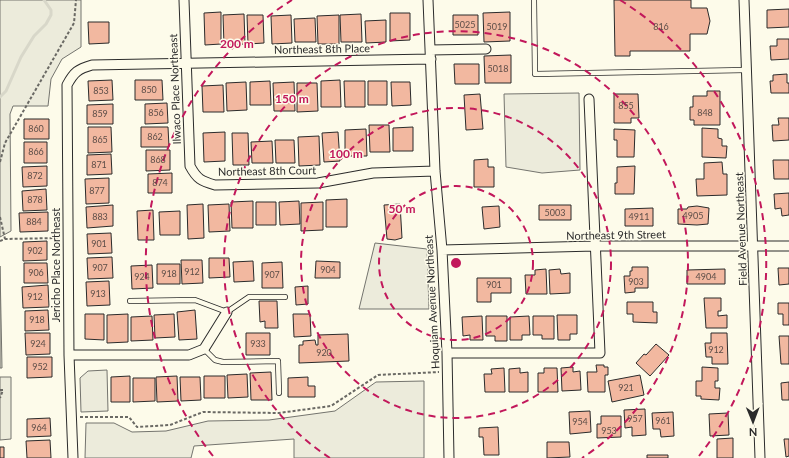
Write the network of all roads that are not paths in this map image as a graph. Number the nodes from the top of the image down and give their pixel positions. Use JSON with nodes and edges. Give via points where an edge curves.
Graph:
{"nodes":[{"id":1,"x":184,"y":0,"type":"edge"},
{"id":2,"x":428,"y":0,"type":"edge"},
{"id":3,"x":534,"y":0,"type":"edge"},
{"id":4,"x":744,"y":0,"type":"edge"},
{"id":5,"x":486,"y":49,"type":"dead end"},
{"id":6,"x":430,"y":50,"type":"junction"},
{"id":7,"x":431,"y":59,"type":"junction"},
{"id":8,"x":187,"y":62,"type":"junction"},
{"id":9,"x":746,"y":70,"type":"junction"},
{"id":10,"x":73,"y":74,"type":"joint"},
{"id":11,"x":589,"y":99,"type":"dead end"},
{"id":12,"x":435,"y":171,"type":"junction"},
{"id":13,"x":196,"y":176,"type":"joint"},
{"id":14,"x":595,"y":246,"type":"junction"},
{"id":15,"x":753,"y":246,"type":"junction"},
{"id":16,"x":789,"y":246,"type":"edge"},
{"id":17,"x":442,"y":250,"type":"junction"},
{"id":18,"x":285,"y":297,"type":"dead end"},
{"id":19,"x":130,"y":301,"type":"dead end"},
{"id":20,"x":227,"y":312,"type":"junction"},
{"id":21,"x":204,"y":349,"type":"junction"},
{"id":22,"x":447,"y":353,"type":"junction"},
{"id":23,"x":69,"y":355,"type":"junction"},
{"id":24,"x":279,"y":393,"type":"dead end"},
{"id":25,"x":73,"y":458,"type":"edge"},
{"id":26,"x":449,"y":458,"type":"edge"},
{"id":27,"x":760,"y":458,"type":"edge"}],
"edges":[{"from":1,"to":8,"type":"street","name":"Ilwaco Place Northeast"},
{"from":2,"to":6,"type":"street","name":"Hoquiam Avenue Northeast"},
{"from":3,"to":9,"type":"lane","via":[[535,74]]},
{"from":4,"to":9,"type":"street","name":"Field Avenue Northeast"},
{"from":5,"to":6,"type":"street"},
{"from":6,"to":7,"type":"street","name":"Hoquiam Avenue Northeast"},
{"from":7,"to":8,"type":"street","name":"Northeast 8th Place"},
{"from":7,"to":12,"type":"street","name":"Hoquiam Avenue Northeast"},
{"from":8,"to":10,"type":"street","name":"Northeast 8th Place","via":[[92,64],[80,68]]},
{"from":8,"to":13,"type":"street","name":"Ilwaco Place Northeast","via":[[190,166]]},
{"from":9,"to":15,"type":"street","name":"Field Avenue Northeast"},
{"from":10,"to":23,"type":"street","name":"Jericho Place Northeast","via":[[67,85]]},
{"from":11,"to":14,"type":"street"},
{"from":12,"to":13,"type":"street","name":"Northeast 8th Court","via":[[373,173],[318,183],[215,185]]},
{"from":12,"to":17,"type":"street","name":"Hoquiam Avenue Northeast"},
{"from":14,"to":15,"type":"street","name":"Northeast 9th Street"},
{"from":14,"to":17,"type":"street","name":"Northeast 9th Street"},
{"from":14,"to":22,"type":"street","via":[[600,352]]},
{"from":15,"to":16,"type":"street","name":"Northeast 9th Street"},
{"from":15,"to":27,"type":"street","name":"Field Avenue Northeast"},
{"from":17,"to":22,"type":"street","name":"Hoquiam Avenue Northeast"},
{"from":18,"to":20,"type":"lane","via":[[249,297]]},
{"from":19,"to":20,"type":"lane","via":[[195,300]]},
{"from":20,"to":21,"type":"street"},
{"from":21,"to":23,"type":"street","via":[[189,355]]},
{"from":21,"to":24,"type":"lane","via":[[215,360],[223,362],[278,361]]},
{"from":22,"to":26,"type":"street","name":"Hoquiam Avenue Northeast"},
{"from":23,"to":25,"type":"street","name":"Jericho Place Northeast"}]}
